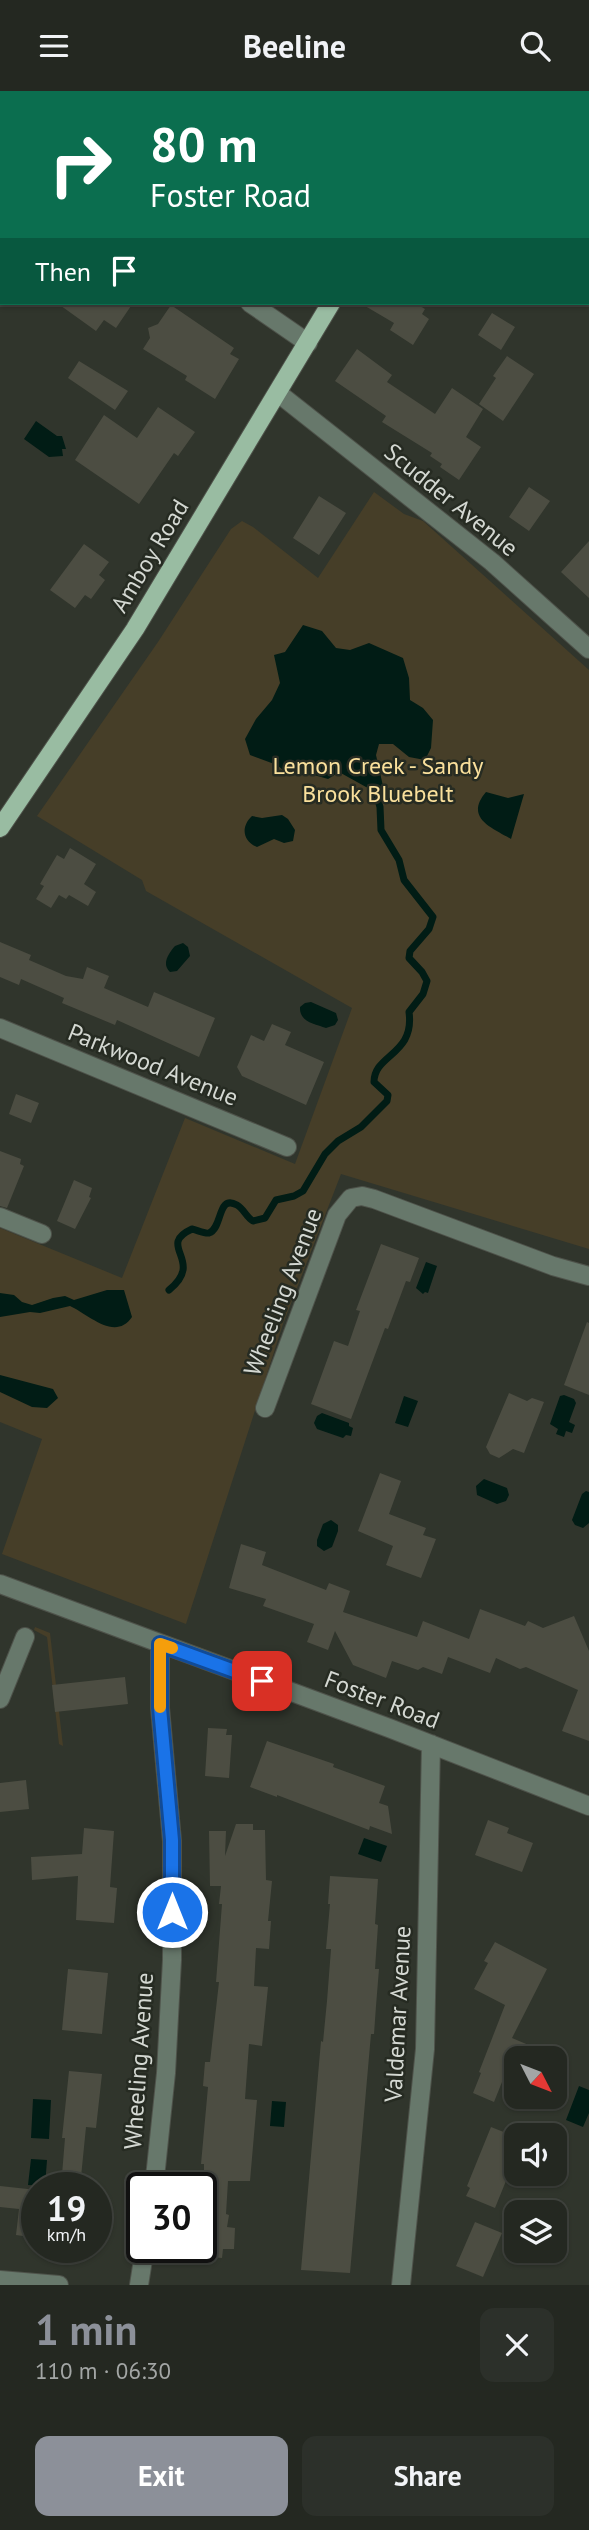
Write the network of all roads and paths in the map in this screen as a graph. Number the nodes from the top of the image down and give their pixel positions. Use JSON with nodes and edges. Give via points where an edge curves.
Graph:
{"nodes":[{"id":1,"x":253,"y":305,"type":"edge"},
{"id":2,"x":330,"y":305,"type":"edge"},
{"id":3,"x":308,"y":343,"type":"junction"},
{"id":4,"x":278,"y":393,"type":"junction"},
{"id":5,"x":589,"y":649,"type":"edge"},
{"id":6,"x":1,"y":824,"type":"edge"},
{"id":7,"x":0,"y":1028,"type":"edge"},
{"id":8,"x":287,"y":1147,"type":"dead end"},
{"id":9,"x":0,"y":1217,"type":"edge"},
{"id":10,"x":42,"y":1234,"type":"dead end"},
{"id":11,"x":589,"y":1276,"type":"edge"},
{"id":12,"x":265,"y":1408,"type":"dead end"},
{"id":13,"x":0,"y":1584,"type":"edge"},
{"id":14,"x":160,"y":1644,"type":"junction"},
{"id":15,"x":0,"y":1672,"type":"edge"},
{"id":16,"x":0,"y":1699,"type":"edge"},
{"id":17,"x":431,"y":1744,"type":"junction"},
{"id":18,"x":589,"y":1806,"type":"edge"},
{"id":19,"x":156,"y":2172,"type":"edge"},
{"id":20,"x":142,"y":2263,"type":"edge"},
{"id":21,"x":0,"y":2280,"type":"edge"},
{"id":22,"x":59,"y":2285,"type":"edge"},
{"id":23,"x":139,"y":2285,"type":"edge"},
{"id":24,"x":401,"y":2285,"type":"edge"}],
"edges":[{"from":1,"to":3,"type":"street"},
{"from":2,"to":3,"type":"main road","name":"Amboy Road"},
{"from":3,"to":4,"type":"main road","name":"Amboy Road"},
{"from":4,"to":5,"type":"street","name":"Scudder Avenue","via":[[492,562]]},
{"from":4,"to":6,"type":"main road","name":"Amboy Road","via":[[135,629]]},
{"from":7,"to":8,"type":"street","name":"Parkwood Avenue"},
{"from":9,"to":10,"type":"street"},
{"from":11,"to":12,"type":"street","name":"Wheeling Avenue","via":[[374,1199],[351,1198],[337,1215]]},
{"from":13,"to":14,"type":"street","name":"Foster Road"},
{"from":14,"to":17,"type":"street","name":"Foster Road"},
{"from":14,"to":19,"type":"street","name":"Wheeling Avenue","via":[[160,1708],[172,1840],[172,1947]]},
{"from":15,"to":16,"type":"street","via":[[15,1637],[24,1633]]},
{"from":17,"to":18,"type":"street","name":"Foster Road"},
{"from":17,"to":24,"type":"street","name":"Valdemar Avenue","via":[[425,2049]]},
{"from":20,"to":23,"type":"street"},
{"from":21,"to":22,"type":"street"}]}
